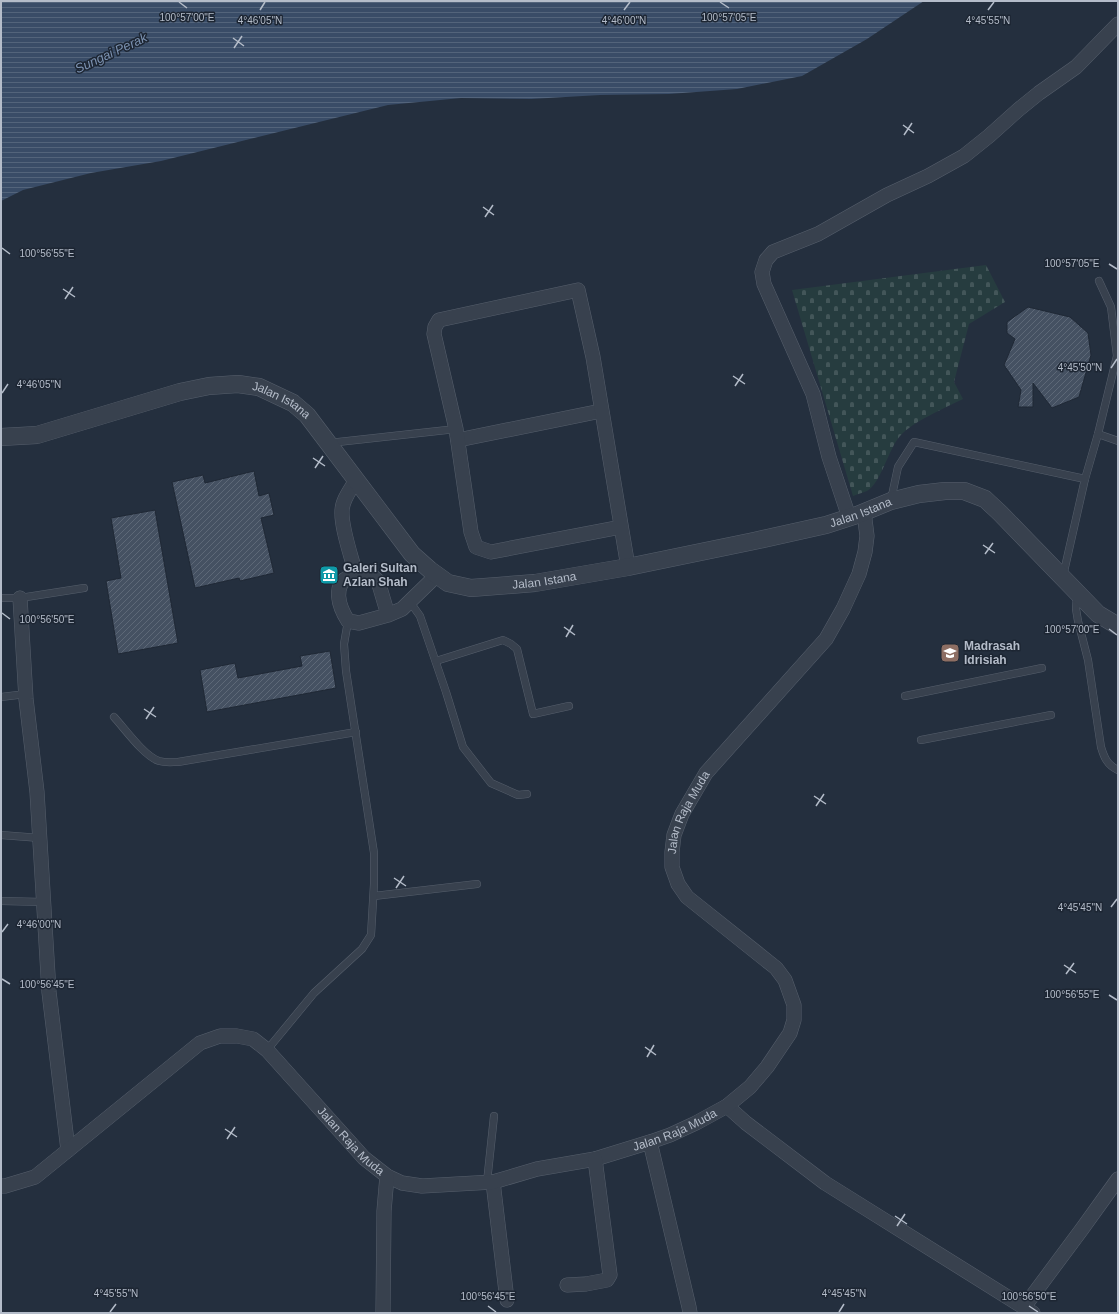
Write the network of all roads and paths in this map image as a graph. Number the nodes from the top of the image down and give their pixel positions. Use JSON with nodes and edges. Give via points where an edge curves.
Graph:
{"nodes":[{"id":1,"x":1118,"y":24,"type":"edge"},
{"id":2,"x":1099,"y":281,"type":"dead end"},
{"id":3,"x":601,"y":411,"type":"junction"},
{"id":4,"x":457,"y":434,"type":"junction"},
{"id":5,"x":1098,"y":434,"type":"junction"},
{"id":6,"x":1,"y":437,"type":"edge"},
{"id":7,"x":1118,"y":441,"type":"edge"},
{"id":8,"x":329,"y":443,"type":"junction"},
{"id":9,"x":1085,"y":479,"type":"junction"},
{"id":10,"x":356,"y":480,"type":"junction"},
{"id":11,"x":891,"y":501,"type":"junction"},
{"id":12,"x":856,"y":515,"type":"junction"},
{"id":13,"x":621,"y":527,"type":"junction"},
{"id":14,"x":628,"y":567,"type":"junction"},
{"id":15,"x":356,"y":575,"type":"junction"},
{"id":16,"x":436,"y":575,"type":"junction"},
{"id":17,"x":1063,"y":578,"type":"junction"},
{"id":18,"x":84,"y":588,"type":"dead end"},
{"id":19,"x":1077,"y":592,"type":"junction"},
{"id":20,"x":1,"y":598,"type":"edge"},
{"id":21,"x":20,"y":598,"type":"junction"},
{"id":22,"x":410,"y":602,"type":"junction"},
{"id":23,"x":388,"y":615,"type":"junction"},
{"id":24,"x":348,"y":621,"type":"junction"},
{"id":25,"x":1118,"y":626,"type":"edge"},
{"id":26,"x":436,"y":661,"type":"junction"},
{"id":27,"x":1042,"y":668,"type":"dead end"},
{"id":28,"x":26,"y":694,"type":"junction"},
{"id":29,"x":905,"y":696,"type":"dead end"},
{"id":30,"x":1,"y":697,"type":"edge"},
{"id":31,"x":569,"y":706,"type":"dead end"},
{"id":32,"x":1050,"y":716,"type":"dead end"},
{"id":33,"x":114,"y":717,"type":"dead end"},
{"id":34,"x":356,"y":732,"type":"junction"},
{"id":35,"x":921,"y":740,"type":"dead end"},
{"id":36,"x":1118,"y":770,"type":"edge"},
{"id":37,"x":527,"y":794,"type":"dead end"},
{"id":38,"x":1,"y":836,"type":"edge"},
{"id":39,"x":40,"y":838,"type":"junction"},
{"id":40,"x":478,"y":884,"type":"dead end"},
{"id":41,"x":374,"y":896,"type":"junction"},
{"id":42,"x":1,"y":901,"type":"edge"},
{"id":43,"x":44,"y":902,"type":"junction"},
{"id":44,"x":266,"y":1050,"type":"junction"},
{"id":45,"x":727,"y":1106,"type":"junction"},
{"id":46,"x":494,"y":1116,"type":"dead end"},
{"id":47,"x":650,"y":1142,"type":"junction"},
{"id":48,"x":68,"y":1150,"type":"junction"},
{"id":49,"x":595,"y":1159,"type":"junction"},
{"id":50,"x":387,"y":1176,"type":"junction"},
{"id":51,"x":1118,"y":1178,"type":"edge"},
{"id":52,"x":490,"y":1182,"type":"junction"},
{"id":53,"x":1,"y":1186,"type":"edge"},
{"id":54,"x":567,"y":1285,"type":"dead end"},
{"id":55,"x":507,"y":1300,"type":"dead end"},
{"id":56,"x":1028,"y":1310,"type":"edge"},
{"id":57,"x":383,"y":1313,"type":"edge"},
{"id":58,"x":690,"y":1313,"type":"edge"}],
"edges":[{"from":1,"to":12,"type":"street","name":"Jalan Raja Muda","via":[[1076,67],[1039,93],[964,156],[818,234],[773,252],[766,260],[762,272],[764,284],[813,394],[829,457]]},
{"from":2,"to":5,"type":"lane","via":[[1110,307],[1117,356]]},
{"from":3,"to":4,"type":"street"},
{"from":3,"to":4,"type":"street","via":[[593,357],[578,290],[439,320],[434,334]]},
{"from":3,"to":13,"type":"street"},
{"from":4,"to":8,"type":"lane"},
{"from":4,"to":13,"type":"street","via":[[471,532],[476,547],[490,552]]},
{"from":5,"to":7,"type":"lane"},
{"from":5,"to":9,"type":"lane"},
{"from":6,"to":8,"type":"street","name":"Jalan Istana","via":[[37,435],[180,392],[238,384],[259,387],[293,403],[307,415]]},
{"from":8,"to":10,"type":"street","name":"Jalan Istana"},
{"from":9,"to":11,"type":"lane","via":[[914,442],[898,467]]},
{"from":9,"to":17,"type":"lane"},
{"from":10,"to":15,"type":"street","via":[[342,510]]},
{"from":10,"to":16,"type":"street","name":"Jalan Istana","via":[[412,554]]},
{"from":11,"to":12,"type":"street","name":"Jalan Istana"},
{"from":11,"to":17,"type":"street","name":"Jalan Istana","via":[[945,491],[964,491],[985,499]]},
{"from":12,"to":14,"type":"street","name":"Jalan Istana","via":[[754,542]]},
{"from":12,"to":45,"type":"street","name":"Jalan Raja Muda","via":[[867,536],[865,552],[859,574],[826,639],[706,773],[682,814],[674,835],[672,867],[678,884],[687,897],[776,968],[785,980],[794,1005],[794,1020],[781,1048],[750,1087]]},
{"from":13,"to":14,"type":"street"},
{"from":14,"to":16,"type":"street","name":"Jalan Istana","via":[[535,583],[471,588],[448,583]]},
{"from":15,"to":23,"type":"street","via":[[370,574],[378,581]]},
{"from":15,"to":24,"type":"street","via":[[341,582],[338,592],[342,611]]},
{"from":16,"to":22,"type":"street"},
{"from":17,"to":19,"type":"street","name":"Jalan Istana"},
{"from":18,"to":21,"type":"lane"},
{"from":19,"to":25,"type":"street","name":"Jalan Istana","via":[[1098,614]]},
{"from":19,"to":36,"type":"lane","via":[[1076,609],[1088,660],[1101,747],[1105,760]]},
{"from":20,"to":21,"type":"lane"},
{"from":21,"to":28,"type":"street"},
{"from":22,"to":23,"type":"street"},
{"from":22,"to":26,"type":"lane","via":[[420,616]]},
{"from":23,"to":24,"type":"street","via":[[359,623]]},
{"from":24,"to":34,"type":"lane","via":[[344,644]]},
{"from":26,"to":31,"type":"lane","via":[[503,640],[517,649],[533,714]]},
{"from":26,"to":37,"type":"lane","via":[[463,747],[491,783],[518,795]]},
{"from":27,"to":29,"type":"lane"},
{"from":28,"to":30,"type":"lane"},
{"from":28,"to":39,"type":"street"},
{"from":32,"to":35,"type":"lane"},
{"from":33,"to":34,"type":"lane","via":[[150,756],[167,762]]},
{"from":34,"to":41,"type":"lane","via":[[374,853]]},
{"from":38,"to":39,"type":"lane"},
{"from":39,"to":43,"type":"street"},
{"from":40,"to":41,"type":"lane"},
{"from":41,"to":44,"type":"lane","via":[[371,935],[362,949],[314,993]]},
{"from":42,"to":43,"type":"lane"},
{"from":43,"to":48,"type":"street","via":[[49,992]]},
{"from":44,"to":48,"type":"street","name":"Jalan Raja Muda","via":[[253,1039],[237,1036],[220,1036],[200,1043]]},
{"from":44,"to":50,"type":"street","name":"Jalan Raja Muda","via":[[364,1158]]},
{"from":45,"to":47,"type":"street","name":"Jalan Raja Muda","via":[[696,1123]]},
{"from":45,"to":56,"type":"street","via":[[825,1183]]},
{"from":46,"to":52,"type":"lane"},
{"from":47,"to":49,"type":"street","name":"Jalan Raja Muda"},
{"from":47,"to":58,"type":"street"},
{"from":48,"to":53,"type":"street","name":"Jalan Raja Muda","via":[[35,1177]]},
{"from":49,"to":52,"type":"street","name":"Jalan Raja Muda","via":[[537,1169]]},
{"from":49,"to":54,"type":"street","via":[[610,1275],[607,1280]]},
{"from":50,"to":52,"type":"street","name":"Jalan Raja Muda","via":[[402,1183],[422,1186]]},
{"from":50,"to":57,"type":"street"},
{"from":51,"to":56,"type":"street"},
{"from":52,"to":55,"type":"street"}]}
